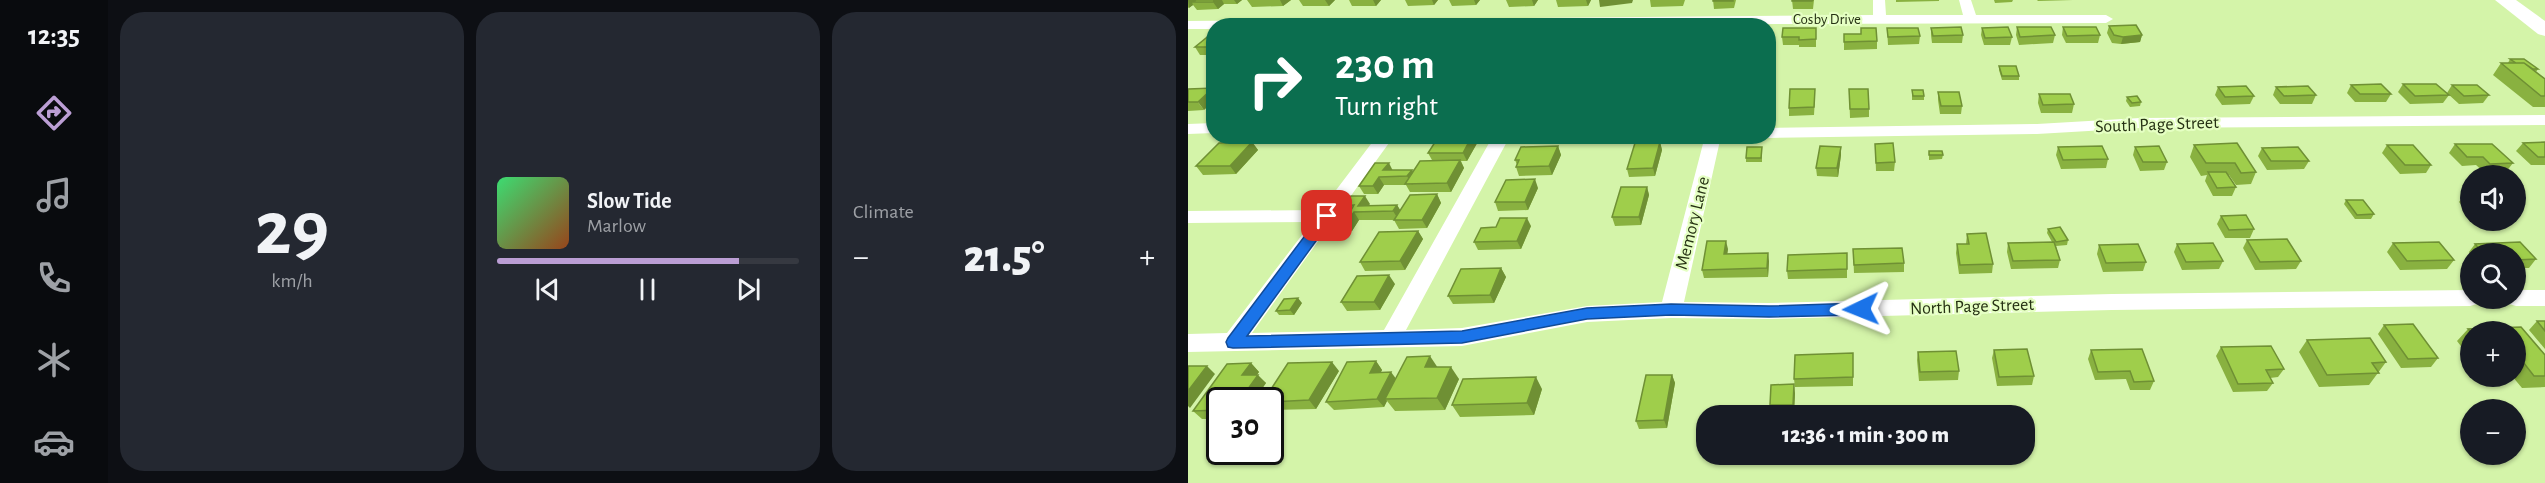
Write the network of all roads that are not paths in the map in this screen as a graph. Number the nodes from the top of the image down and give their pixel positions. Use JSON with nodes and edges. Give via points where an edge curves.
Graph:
{"nodes":[{"id":1,"x":1879,"y":0,"type":"edge"},
{"id":2,"x":1965,"y":0,"type":"edge"},
{"id":3,"x":2504,"y":0,"type":"edge"},
{"id":4,"x":1655,"y":18,"type":"edge"},
{"id":5,"x":1880,"y":19,"type":"junction"},
{"id":6,"x":1971,"y":19,"type":"junction"},
{"id":7,"x":2106,"y":19,"type":"dead end"},
{"id":8,"x":1188,"y":25,"type":"edge"},
{"id":9,"x":1206,"y":25,"type":"edge"},
{"id":10,"x":2545,"y":30,"type":"edge"},
{"id":11,"x":2545,"y":120,"type":"edge"},
{"id":12,"x":1206,"y":128,"type":"edge"},
{"id":13,"x":1188,"y":129,"type":"edge"},
{"id":14,"x":1776,"y":133,"type":"edge"},
{"id":15,"x":1380,"y":144,"type":"edge"},
{"id":16,"x":1498,"y":144,"type":"edge"},
{"id":17,"x":1711,"y":144,"type":"edge"},
{"id":18,"x":1327,"y":216,"type":"junction"},
{"id":19,"x":1188,"y":218,"type":"edge"},
{"id":20,"x":2460,"y":298,"type":"edge"},
{"id":21,"x":2526,"y":298,"type":"edge"},
{"id":22,"x":2545,"y":298,"type":"edge"},
{"id":23,"x":1671,"y":310,"type":"junction"},
{"id":24,"x":1390,"y":339,"type":"junction"},
{"id":25,"x":1233,"y":342,"type":"junction"},
{"id":26,"x":1188,"y":343,"type":"edge"}],
"edges":[{"from":1,"to":5,"type":"street"},
{"from":2,"to":6,"type":"street"},
{"from":3,"to":10,"type":"highway"},
{"from":4,"to":5,"type":"street","name":"Cosby Drive","via":[[1759,14]]},
{"from":5,"to":6,"type":"street","name":"Cosby Drive"},
{"from":6,"to":7,"type":"street","name":"Cosby Drive"},
{"from":8,"to":9,"type":"street","name":"Cosby Drive"},
{"from":11,"to":14,"type":"street","name":"South Page Street","via":[[2140,123],[2037,129]]},
{"from":12,"to":13,"type":"street"},
{"from":15,"to":18,"type":"street"},
{"from":16,"to":24,"type":"street"},
{"from":17,"to":23,"type":"street","name":"Memory Lane"},
{"from":18,"to":19,"type":"street"},
{"from":18,"to":25,"type":"street"},
{"from":20,"to":23,"type":"street","name":"North Page Street"},
{"from":21,"to":22,"type":"street"},
{"from":23,"to":24,"type":"street","name":"North Page Street","via":[[1587,314],[1462,337]]},
{"from":24,"to":25,"type":"street","name":"North Page Street"},
{"from":25,"to":26,"type":"street","name":"North Page Street"}]}
